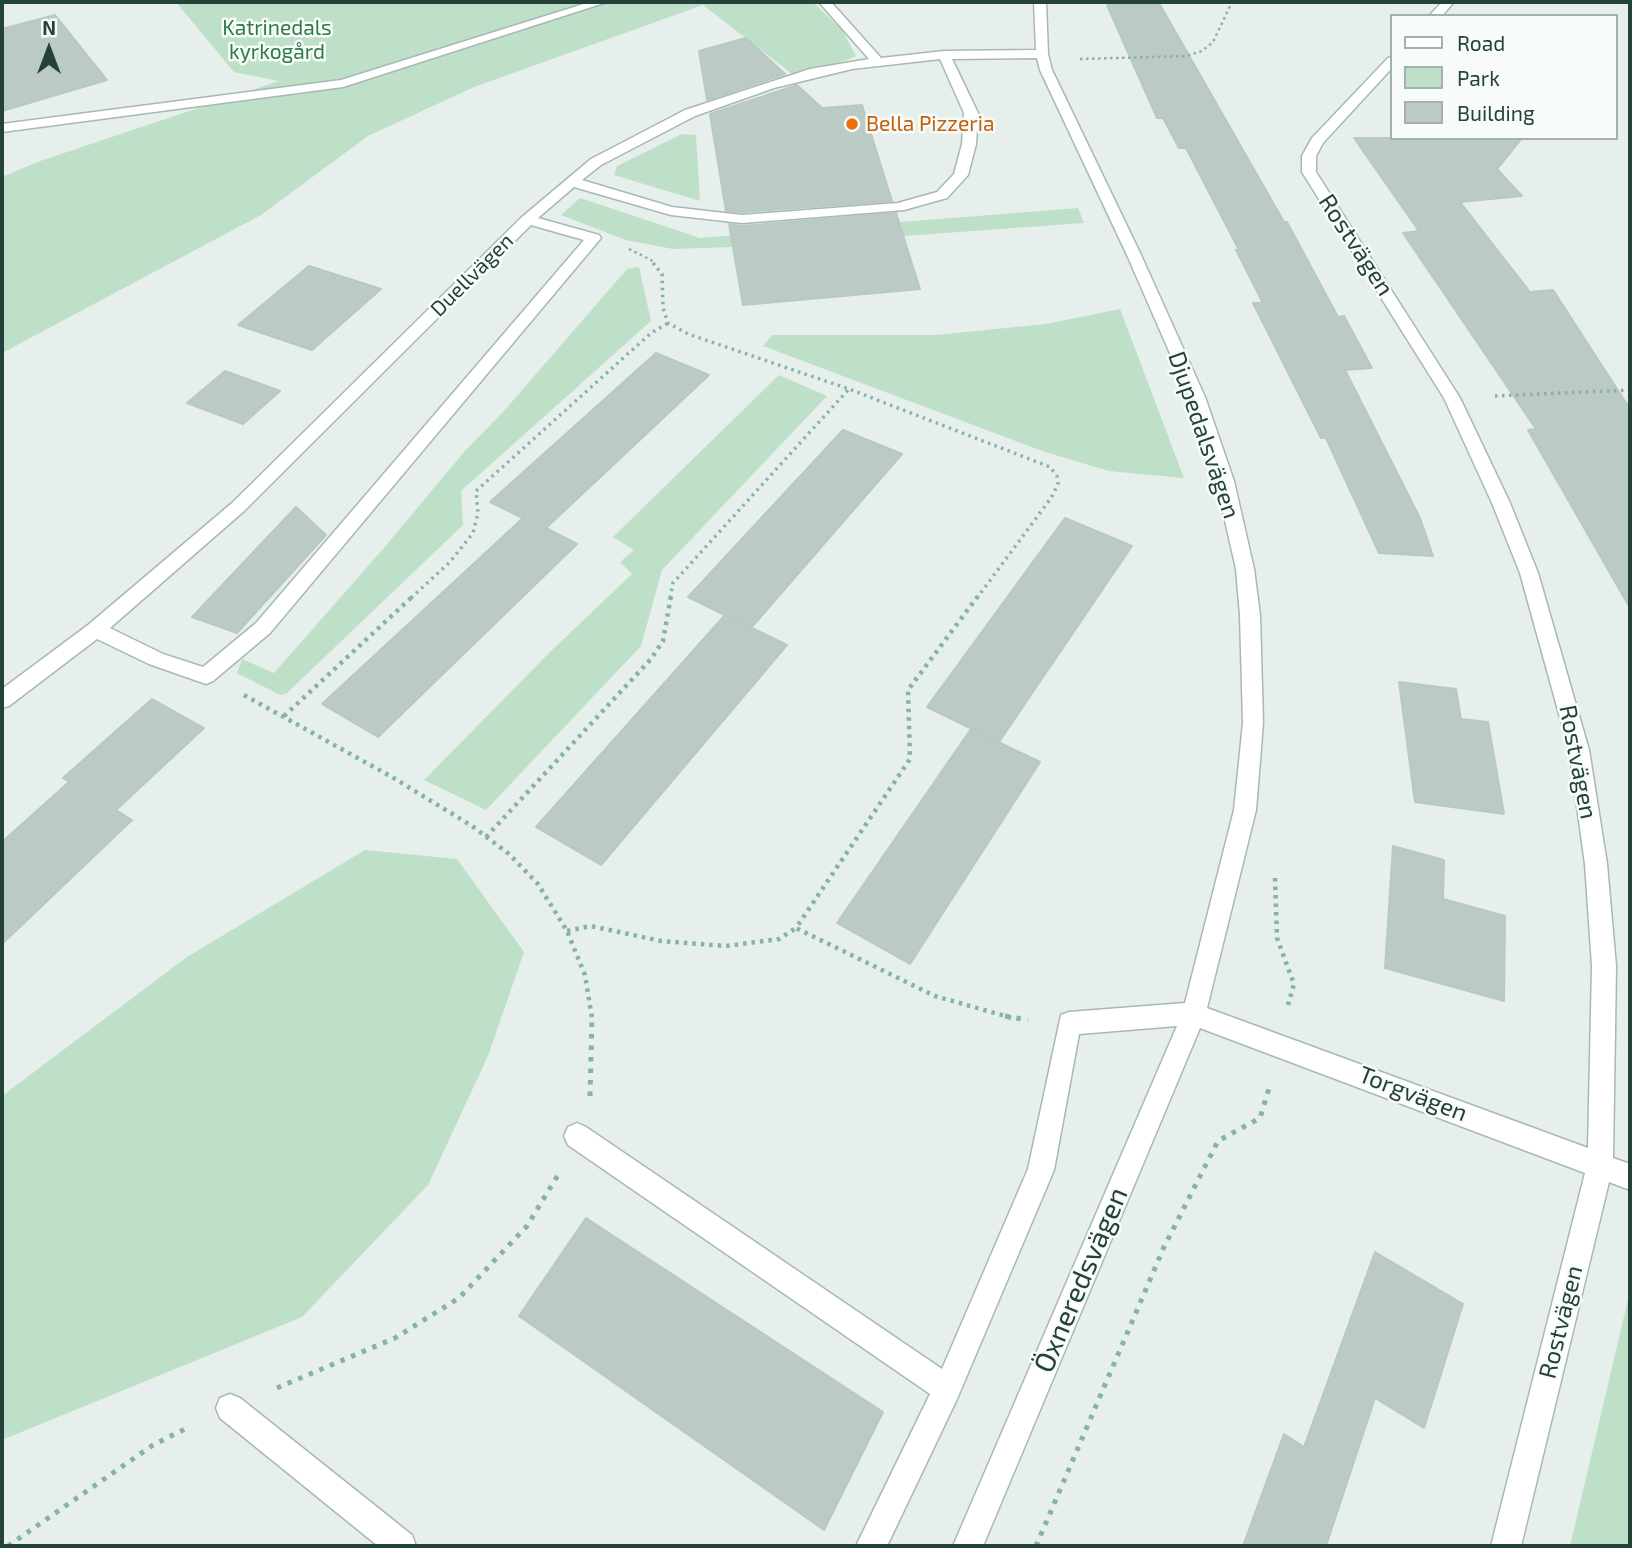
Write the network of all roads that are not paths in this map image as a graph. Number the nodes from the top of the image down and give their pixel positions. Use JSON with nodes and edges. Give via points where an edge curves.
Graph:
{"nodes":[{"id":1,"x":601,"y":2,"type":"edge"},
{"id":2,"x":825,"y":2,"type":"edge"},
{"id":3,"x":1040,"y":2,"type":"edge"},
{"id":4,"x":1042,"y":54,"type":"junction"},
{"id":5,"x":944,"y":55,"type":"junction"},
{"id":6,"x":878,"y":62,"type":"junction"},
{"id":7,"x":1390,"y":63,"type":"edge"},
{"id":8,"x":2,"y":128,"type":"edge"},
{"id":9,"x":573,"y":182,"type":"junction"},
{"id":10,"x":527,"y":220,"type":"junction"},
{"id":11,"x":95,"y":630,"type":"junction"},
{"id":12,"x":2,"y":700,"type":"edge"},
{"id":13,"x":1194,"y":1014,"type":"junction"},
{"id":14,"x":577,"y":1136,"type":"road end"},
{"id":15,"x":1600,"y":1166,"type":"junction"},
{"id":16,"x":1630,"y":1177,"type":"edge"},
{"id":17,"x":947,"y":1389,"type":"junction"},
{"id":18,"x":230,"y":1408,"type":"road end"},
{"id":19,"x":401,"y":1546,"type":"edge"},
{"id":20,"x":871,"y":1546,"type":"edge"},
{"id":21,"x":968,"y":1546,"type":"edge"},
{"id":22,"x":1507,"y":1546,"type":"edge"}],
"edges":[{"from":1,"to":8,"type":"street","via":[[342,83]]},
{"from":2,"to":6,"type":"street"},
{"from":3,"to":4,"type":"street","name":"Djupedalsvägen"},
{"from":4,"to":5,"type":"street","name":"Duellvägen"},
{"from":4,"to":13,"type":"street","name":"Djupedalsvägen","via":[[1058,98],[1197,397],[1225,481],[1245,569],[1253,723],[1245,810]]},
{"from":5,"to":6,"type":"street","name":"Duellvägen"},
{"from":5,"to":9,"type":"street","via":[[971,113],[961,175],[942,195],[899,207],[742,219],[671,211]]},
{"from":6,"to":9,"type":"street","name":"Duellvägen","via":[[814,72],[690,113],[596,162]]},
{"from":7,"to":15,"type":"street","name":"Rostvägen","via":[[1317,141],[1309,156],[1309,172],[1452,398],[1529,573],[1579,750],[1596,864],[1604,966]]},
{"from":9,"to":10,"type":"street","name":"Duellvägen"},
{"from":10,"to":11,"type":"street","name":"Duellvägen","via":[[238,507]]},
{"from":10,"to":11,"type":"street","via":[[594,238],[264,628],[206,676]]},
{"from":11,"to":12,"type":"street","name":"Duellvägen"},
{"from":13,"to":15,"type":"street","name":"Torgvägen"},
{"from":13,"to":17,"type":"street","via":[[1069,1023],[1041,1170]]},
{"from":13,"to":21,"type":"street","name":"Öxneredsvägen"},
{"from":14,"to":17,"type":"street"},
{"from":15,"to":16,"type":"street","name":"Torgvägen"},
{"from":15,"to":22,"type":"street","name":"Rostvägen"},
{"from":17,"to":20,"type":"street"},
{"from":18,"to":19,"type":"street"}]}
